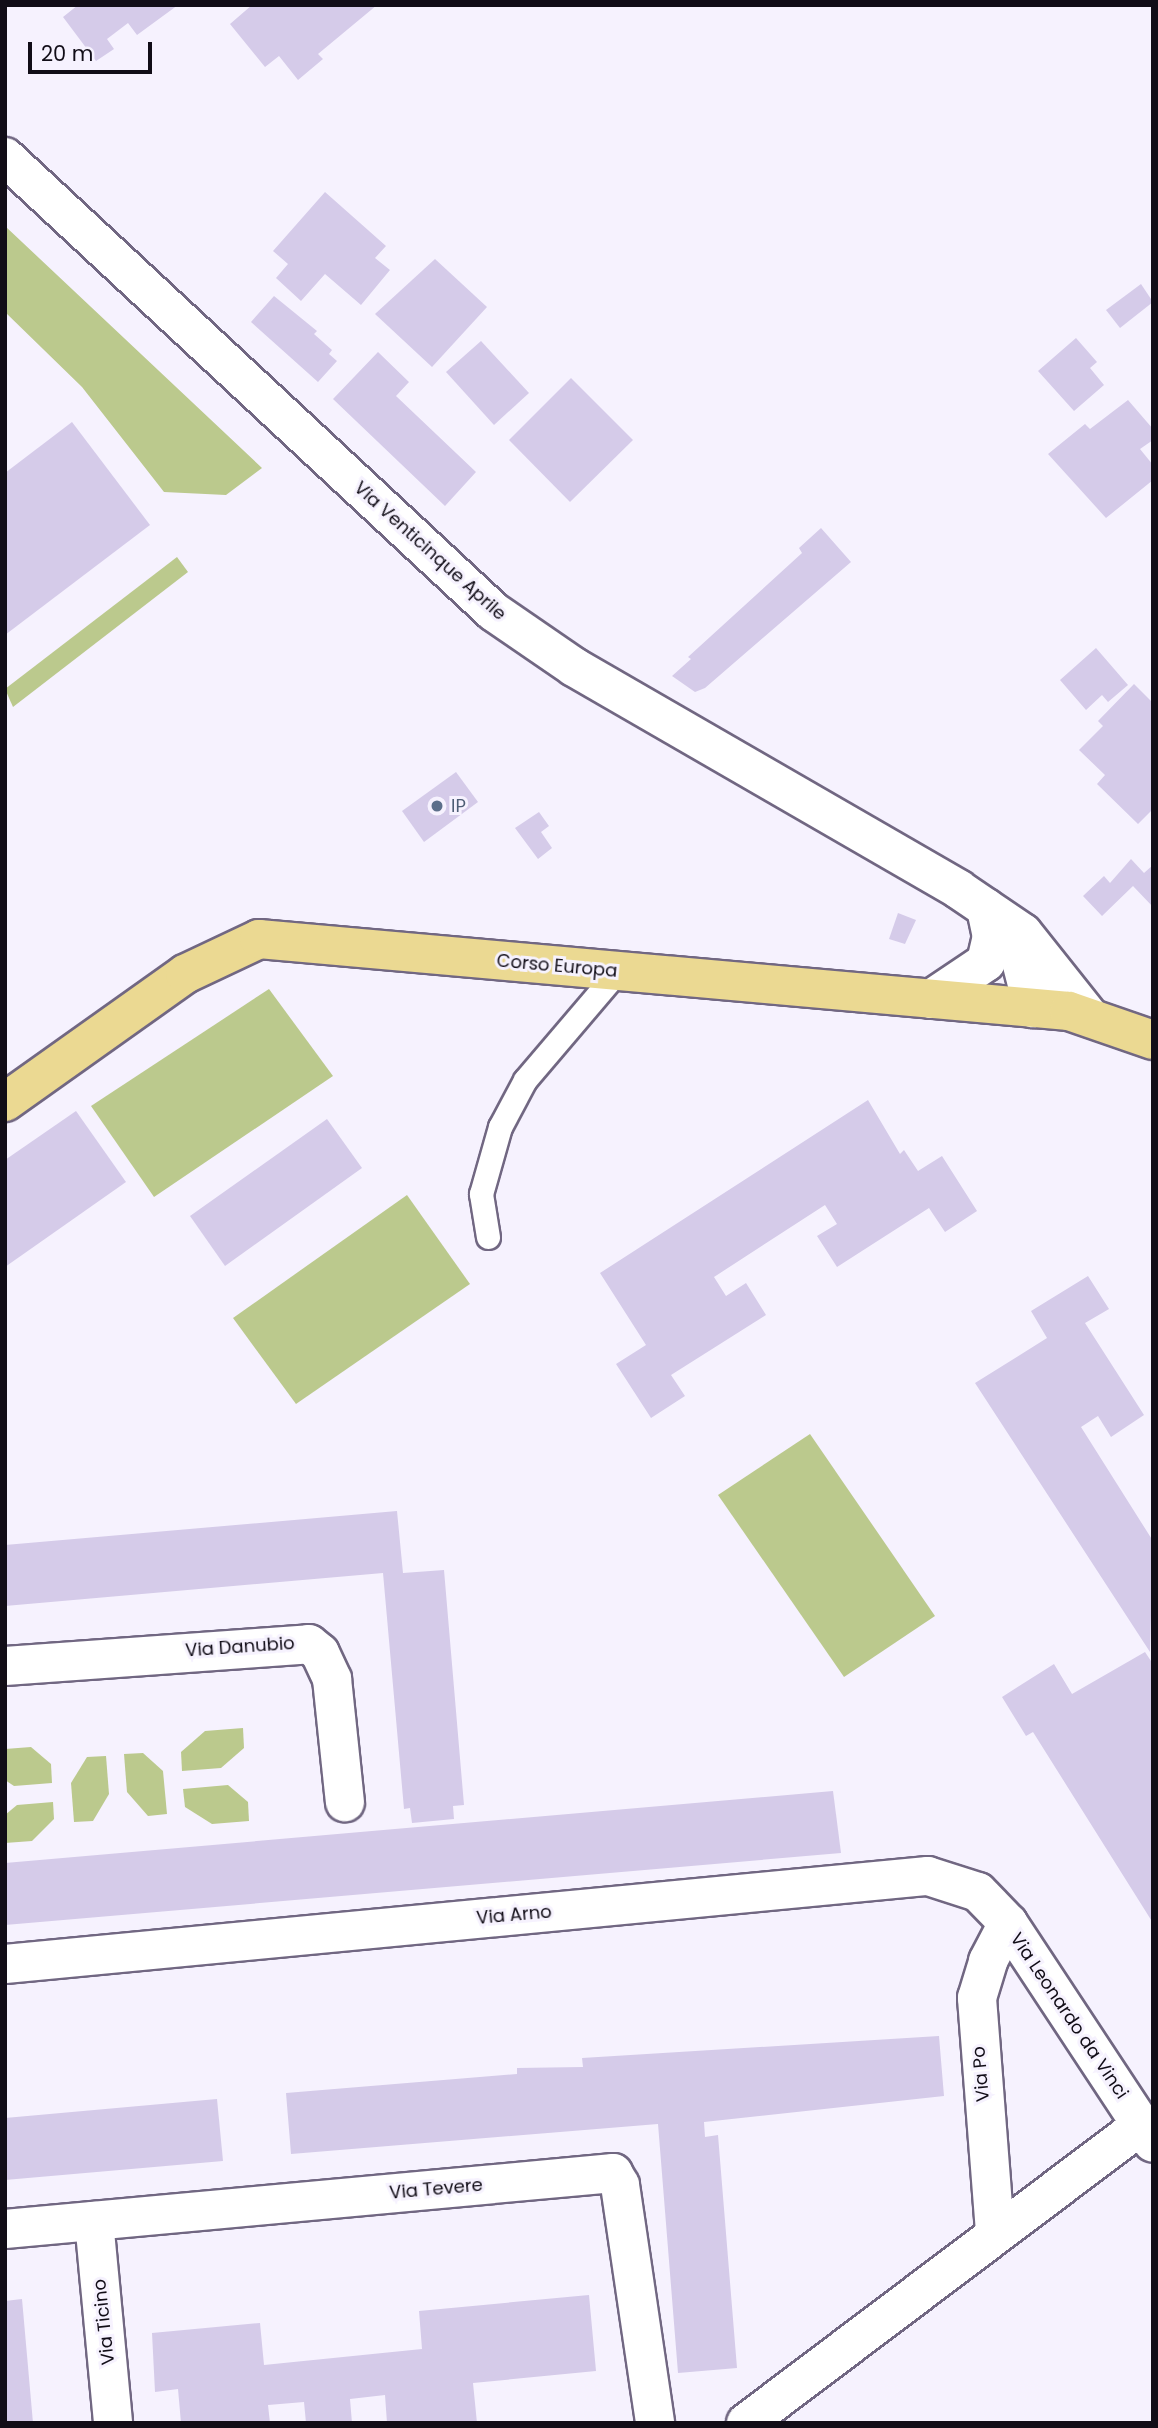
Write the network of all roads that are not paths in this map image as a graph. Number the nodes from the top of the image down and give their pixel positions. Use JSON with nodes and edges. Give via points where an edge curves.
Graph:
{"nodes":[{"id":1,"x":5,"y":157,"type":"edge"},
{"id":2,"x":986,"y":908,"type":"junction"},
{"id":3,"x":1045,"y":957,"type":"junction"},
{"id":4,"x":617,"y":972,"type":"junction"},
{"id":5,"x":931,"y":999,"type":"junction"},
{"id":6,"x":1033,"y":1008,"type":"junction"},
{"id":7,"x":1089,"y":1016,"type":"junction"},
{"id":8,"x":1153,"y":1040,"type":"edge"},
{"id":9,"x":5,"y":1102,"type":"edge"},
{"id":10,"x":488,"y":1237,"type":"dead end"},
{"id":11,"x":5,"y":1666,"type":"edge"},
{"id":12,"x":345,"y":1802,"type":"dead end"},
{"id":13,"x":1008,"y":1923,"type":"junction"},
{"id":14,"x":5,"y":1964,"type":"edge"},
{"id":15,"x":1147,"y":2134,"type":"edge"},
{"id":16,"x":94,"y":2221,"type":"junction"},
{"id":17,"x":5,"y":2229,"type":"edge"},
{"id":18,"x":995,"y":2231,"type":"junction"},
{"id":19,"x":113,"y":2423,"type":"edge"},
{"id":20,"x":655,"y":2423,"type":"edge"},
{"id":21,"x":746,"y":2423,"type":"edge"}],
"edges":[{"from":1,"to":2,"type":"street","name":"Via Venticinque Aprile","via":[[494,612],[585,674]]},
{"from":2,"to":3,"type":"street","name":"Via Venticinque Aprile","via":[[1023,933]]},
{"from":2,"to":5,"type":"street","via":[[992,937],[986,962],[976,973]]},
{"from":2,"to":6,"type":"street","name":"Via Venticinque Aprile","via":[[1014,944]]},
{"from":3,"to":6,"type":"street","via":[[1044,984]]},
{"from":3,"to":7,"type":"street","name":"Via Venticinque Aprile"},
{"from":4,"to":5,"type":"main road","name":"Corso Europa"},
{"from":4,"to":9,"type":"main road","name":"Corso Europa","via":[[259,939],[185,974]]},
{"from":4,"to":10,"type":"lane","via":[[525,1080],[500,1127],[481,1194]]},
{"from":5,"to":6,"type":"main road","name":"Corso Europa"},
{"from":6,"to":7,"type":"main road","name":"Corso Europa"},
{"from":7,"to":8,"type":"main road","name":"Corso Europa"},
{"from":11,"to":12,"type":"street","name":"Via Danubio","via":[[309,1644],[320,1653],[332,1679]]},
{"from":13,"to":14,"type":"street","name":"Via Arno","via":[[978,1892],[928,1876]]},
{"from":13,"to":15,"type":"street","name":"Via Leonardo da Vinci"},
{"from":13,"to":18,"type":"street","name":"Via Po","via":[[988,1961],[977,1998]]},
{"from":15,"to":18,"type":"street"},
{"from":16,"to":17,"type":"street","name":"Via Tevere"},
{"from":16,"to":19,"type":"street","name":"Via Ticino"},
{"from":16,"to":20,"type":"street","name":"Via Tevere","via":[[609,2172],[620,2185]]},
{"from":18,"to":21,"type":"street"}]}
